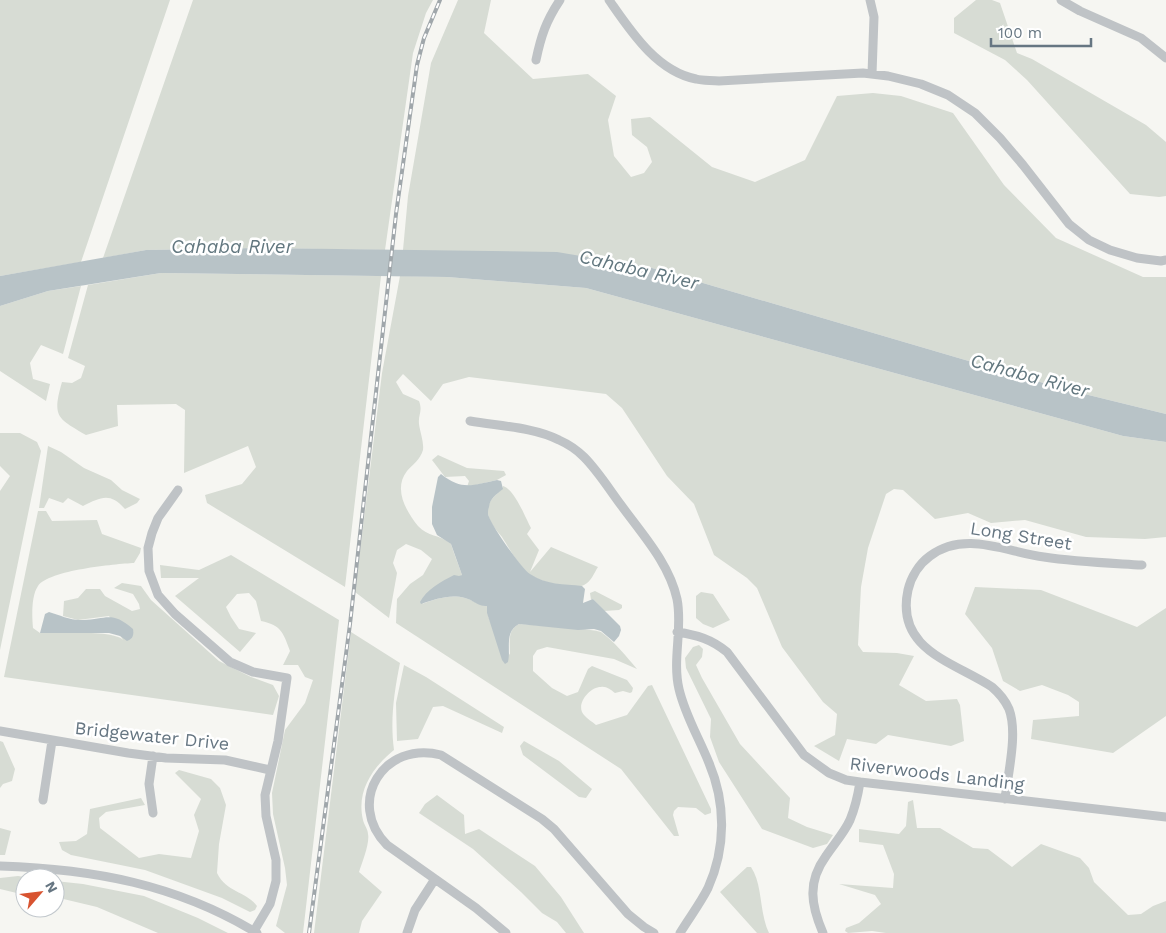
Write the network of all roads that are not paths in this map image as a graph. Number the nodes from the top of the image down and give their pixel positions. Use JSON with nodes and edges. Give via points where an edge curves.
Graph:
{"nodes":[{"id":1,"x":560,"y":0,"type":"edge"},
{"id":2,"x":608,"y":0,"type":"edge"},
{"id":3,"x":870,"y":0,"type":"edge"},
{"id":4,"x":1061,"y":0,"type":"edge"},
{"id":5,"x":1166,"y":58,"type":"edge"},
{"id":6,"x":536,"y":60,"type":"dead end"},
{"id":7,"x":872,"y":74,"type":"junction"},
{"id":8,"x":1166,"y":260,"type":"edge"},
{"id":9,"x":470,"y":421,"type":"dead end"},
{"id":10,"x":178,"y":490,"type":"dead end"},
{"id":11,"x":1142,"y":565,"type":"dead end"},
{"id":12,"x":677,"y":632,"type":"junction"},
{"id":13,"x":0,"y":732,"type":"edge"},
{"id":14,"x":52,"y":741,"type":"junction"},
{"id":15,"x":153,"y":756,"type":"junction"},
{"id":16,"x":270,"y":770,"type":"junction"},
{"id":17,"x":860,"y":782,"type":"junction"},
{"id":18,"x":1005,"y":799,"type":"junction"},
{"id":19,"x":43,"y":800,"type":"dead end"},
{"id":20,"x":153,"y":813,"type":"dead end"},
{"id":21,"x":1166,"y":816,"type":"edge"},
{"id":22,"x":0,"y":866,"type":"edge"},
{"id":23,"x":436,"y":879,"type":"junction"},
{"id":24,"x":256,"y":932,"type":"edge"},
{"id":25,"x":407,"y":933,"type":"edge"},
{"id":26,"x":506,"y":933,"type":"edge"},
{"id":27,"x":654,"y":933,"type":"edge"},
{"id":28,"x":680,"y":933,"type":"edge"},
{"id":29,"x":822,"y":933,"type":"edge"}],
"edges":[{"from":1,"to":6,"type":"street","via":[[545,24]]},
{"from":2,"to":7,"type":"street","via":[[650,52],[679,73],[696,79],[719,81]]},
{"from":3,"to":7,"type":"street","via":[[874,17]]},
{"from":4,"to":5,"type":"street","via":[[1080,12],[1141,38]]},
{"from":7,"to":8,"type":"street","via":[[921,84],[948,95],[975,113],[1023,165],[1069,224],[1090,240],[1137,258]]},
{"from":9,"to":12,"type":"street","via":[[547,435],[583,456],[669,574],[677,600]]},
{"from":10,"to":16,"type":"street","via":[[158,518],[150,538],[151,578],[168,608],[230,662],[253,672],[287,678],[279,736]]},
{"from":11,"to":18,"type":"street","name":"Long Street","via":[[1061,560],[961,543],[938,550],[916,572],[909,586],[906,610],[921,644],[934,655],[992,687],[1009,709],[1013,729]]},
{"from":12,"to":17,"type":"street","name":"Riverwoods Landing","via":[[703,637],[721,647],[804,756],[829,774]]},
{"from":12,"to":28,"type":"street","via":[[678,688],[716,782],[722,811],[720,851],[714,873]]},
{"from":13,"to":14,"type":"street","name":"Bridgewater Drive"},
{"from":14,"to":15,"type":"street","name":"Bridgewater Drive"},
{"from":14,"to":19,"type":"street"},
{"from":15,"to":16,"type":"street","name":"Bridgewater Drive","via":[[225,760]]},
{"from":15,"to":20,"type":"street","via":[[149,784]]},
{"from":16,"to":24,"type":"street","via":[[265,806],[276,860],[276,881],[270,904]]},
{"from":17,"to":18,"type":"street","name":"Riverwoods Landing"},
{"from":17,"to":29,"type":"street","via":[[850,821],[822,862],[814,883],[813,908]]},
{"from":18,"to":21,"type":"street","name":"Riverwoods Landing"},
{"from":22,"to":24,"type":"street","via":[[87,872],[143,884],[192,900]]},
{"from":23,"to":25,"type":"street","via":[[415,910]]},
{"from":23,"to":26,"type":"street"},
{"from":23,"to":27,"type":"street","via":[[387,845],[374,828],[370,815],[371,792],[380,774],[393,761],[416,752],[434,753],[451,760],[542,819],[562,836],[628,914]]}]}
